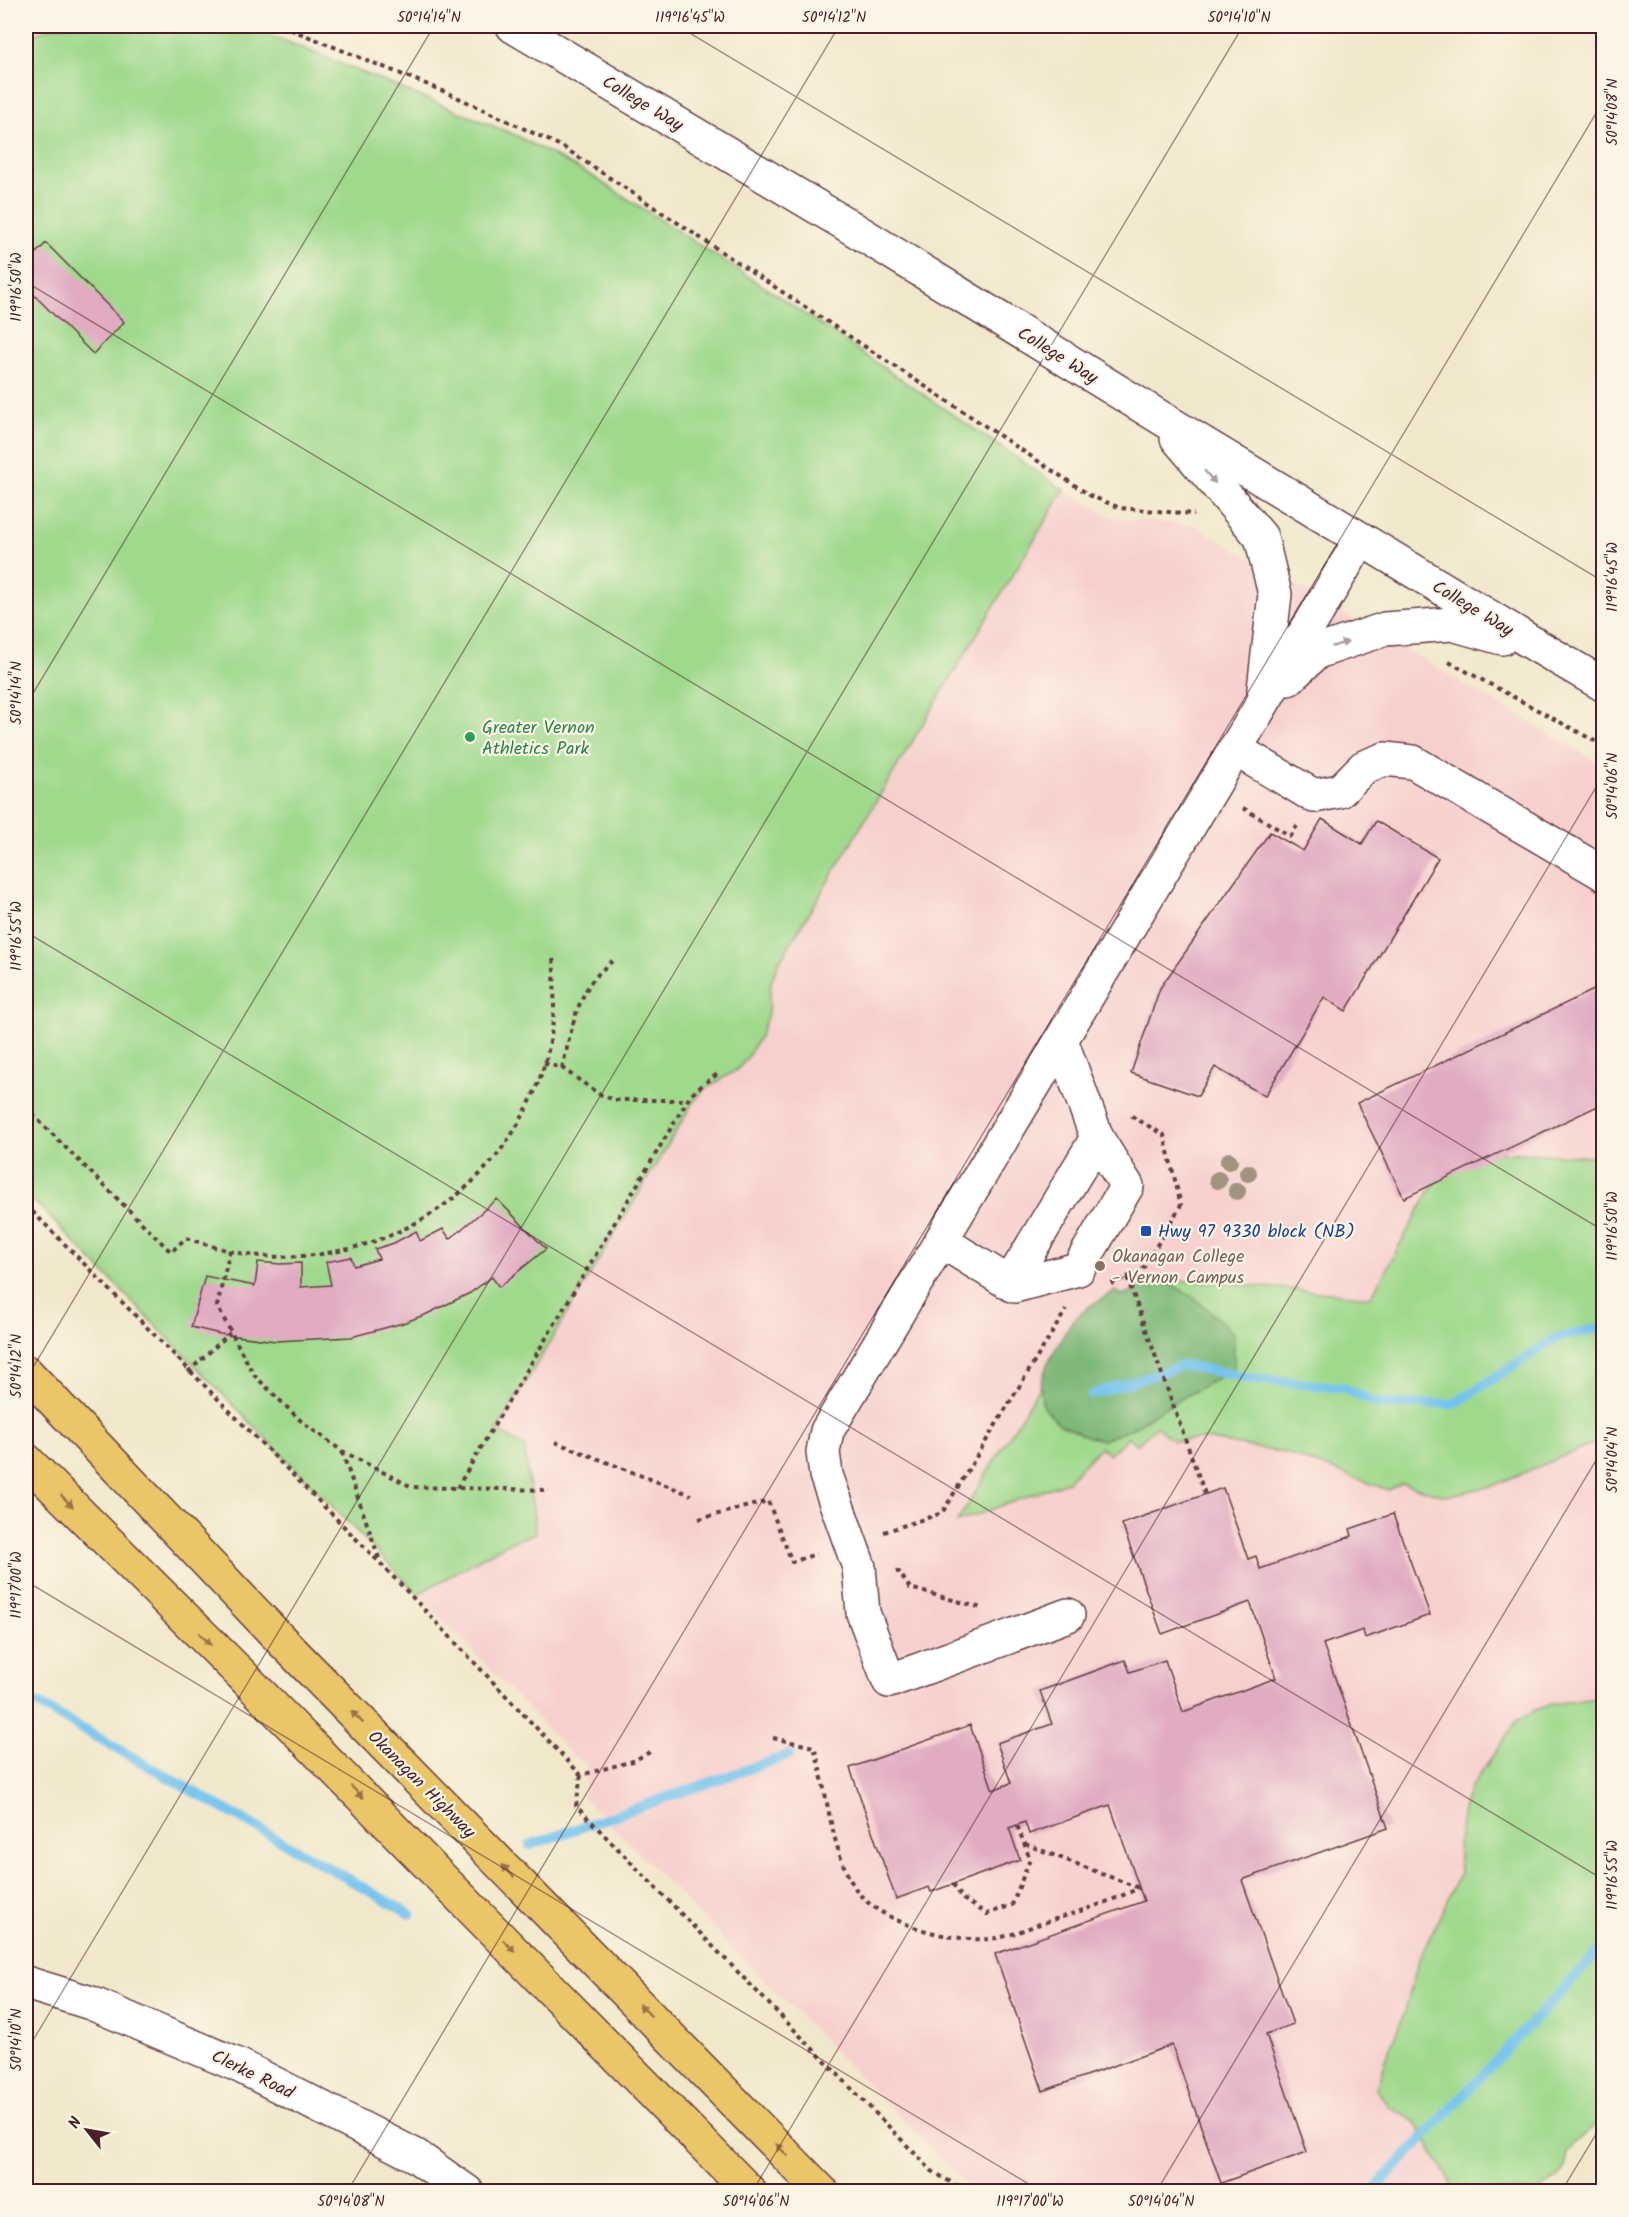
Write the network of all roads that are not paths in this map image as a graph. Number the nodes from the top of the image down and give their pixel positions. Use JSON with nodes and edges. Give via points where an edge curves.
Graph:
{"nodes":[{"id":1,"x":513,"y":26,"type":"edge"},
{"id":2,"x":1158,"y":416,"type":"junction"},
{"id":3,"x":1361,"y":539,"type":"junction"},
{"id":4,"x":1539,"y":647,"type":"junction"},
{"id":5,"x":1604,"y":685,"type":"edge"},
{"id":6,"x":1262,"y":705,"type":"junction"},
{"id":7,"x":1235,"y":749,"type":"junction"},
{"id":8,"x":1604,"y":874,"type":"edge"},
{"id":9,"x":1061,"y":1040,"type":"junction"},
{"id":10,"x":1097,"y":1138,"type":"junction"},
{"id":11,"x":941,"y":1241,"type":"junction"},
{"id":12,"x":1010,"y":1283,"type":"junction"},
{"id":13,"x":26,"y":1372,"type":"edge"},
{"id":14,"x":26,"y":1460,"type":"edge"},
{"id":15,"x":1068,"y":1614,"type":"dead end"},
{"id":16,"x":26,"y":1983,"type":"edge"},
{"id":17,"x":467,"y":2192,"type":"edge"},
{"id":18,"x":750,"y":2192,"type":"edge"},
{"id":19,"x":822,"y":2192,"type":"edge"}],
"edges":[{"from":1,"to":2,"type":"street","name":"College Way"},
{"from":2,"to":3,"type":"street","name":"College Way"},
{"from":2,"to":6,"type":"street","one_way":true,"via":[[1261,537],[1275,594]]},
{"from":3,"to":4,"type":"street","name":"College Way"},
{"from":3,"to":6,"type":"street"},
{"from":4,"to":5,"type":"street","name":"College Way"},
{"from":6,"to":4,"type":"street","one_way":true,"via":[[1317,652],[1385,629],[1452,624]]},
{"from":6,"to":7,"type":"street"},
{"from":7,"to":8,"type":"street","via":[[1314,796],[1340,791],[1364,767],[1385,759],[1413,762]]},
{"from":7,"to":9,"type":"street"},
{"from":9,"to":10,"type":"street"},
{"from":9,"to":11,"type":"street"},
{"from":10,"to":12,"type":"street"},
{"from":10,"to":12,"type":"street","via":[[1127,1186],[1078,1269],[1014,1286]]},
{"from":11,"to":12,"type":"street"},
{"from":11,"to":15,"type":"street","via":[[827,1431],[823,1452],[826,1474],[859,1567],[863,1613],[889,1681]]},
{"from":19,"to":13,"type":"highway","name":"Okanagan Highway","one_way":true,"via":[[280,1639]]},
{"from":14,"to":18,"type":"highway","one_way":true},
{"from":16,"to":17,"type":"street","name":"Clerke Road","via":[[91,2003],[240,2066],[416,2156]]}]}
